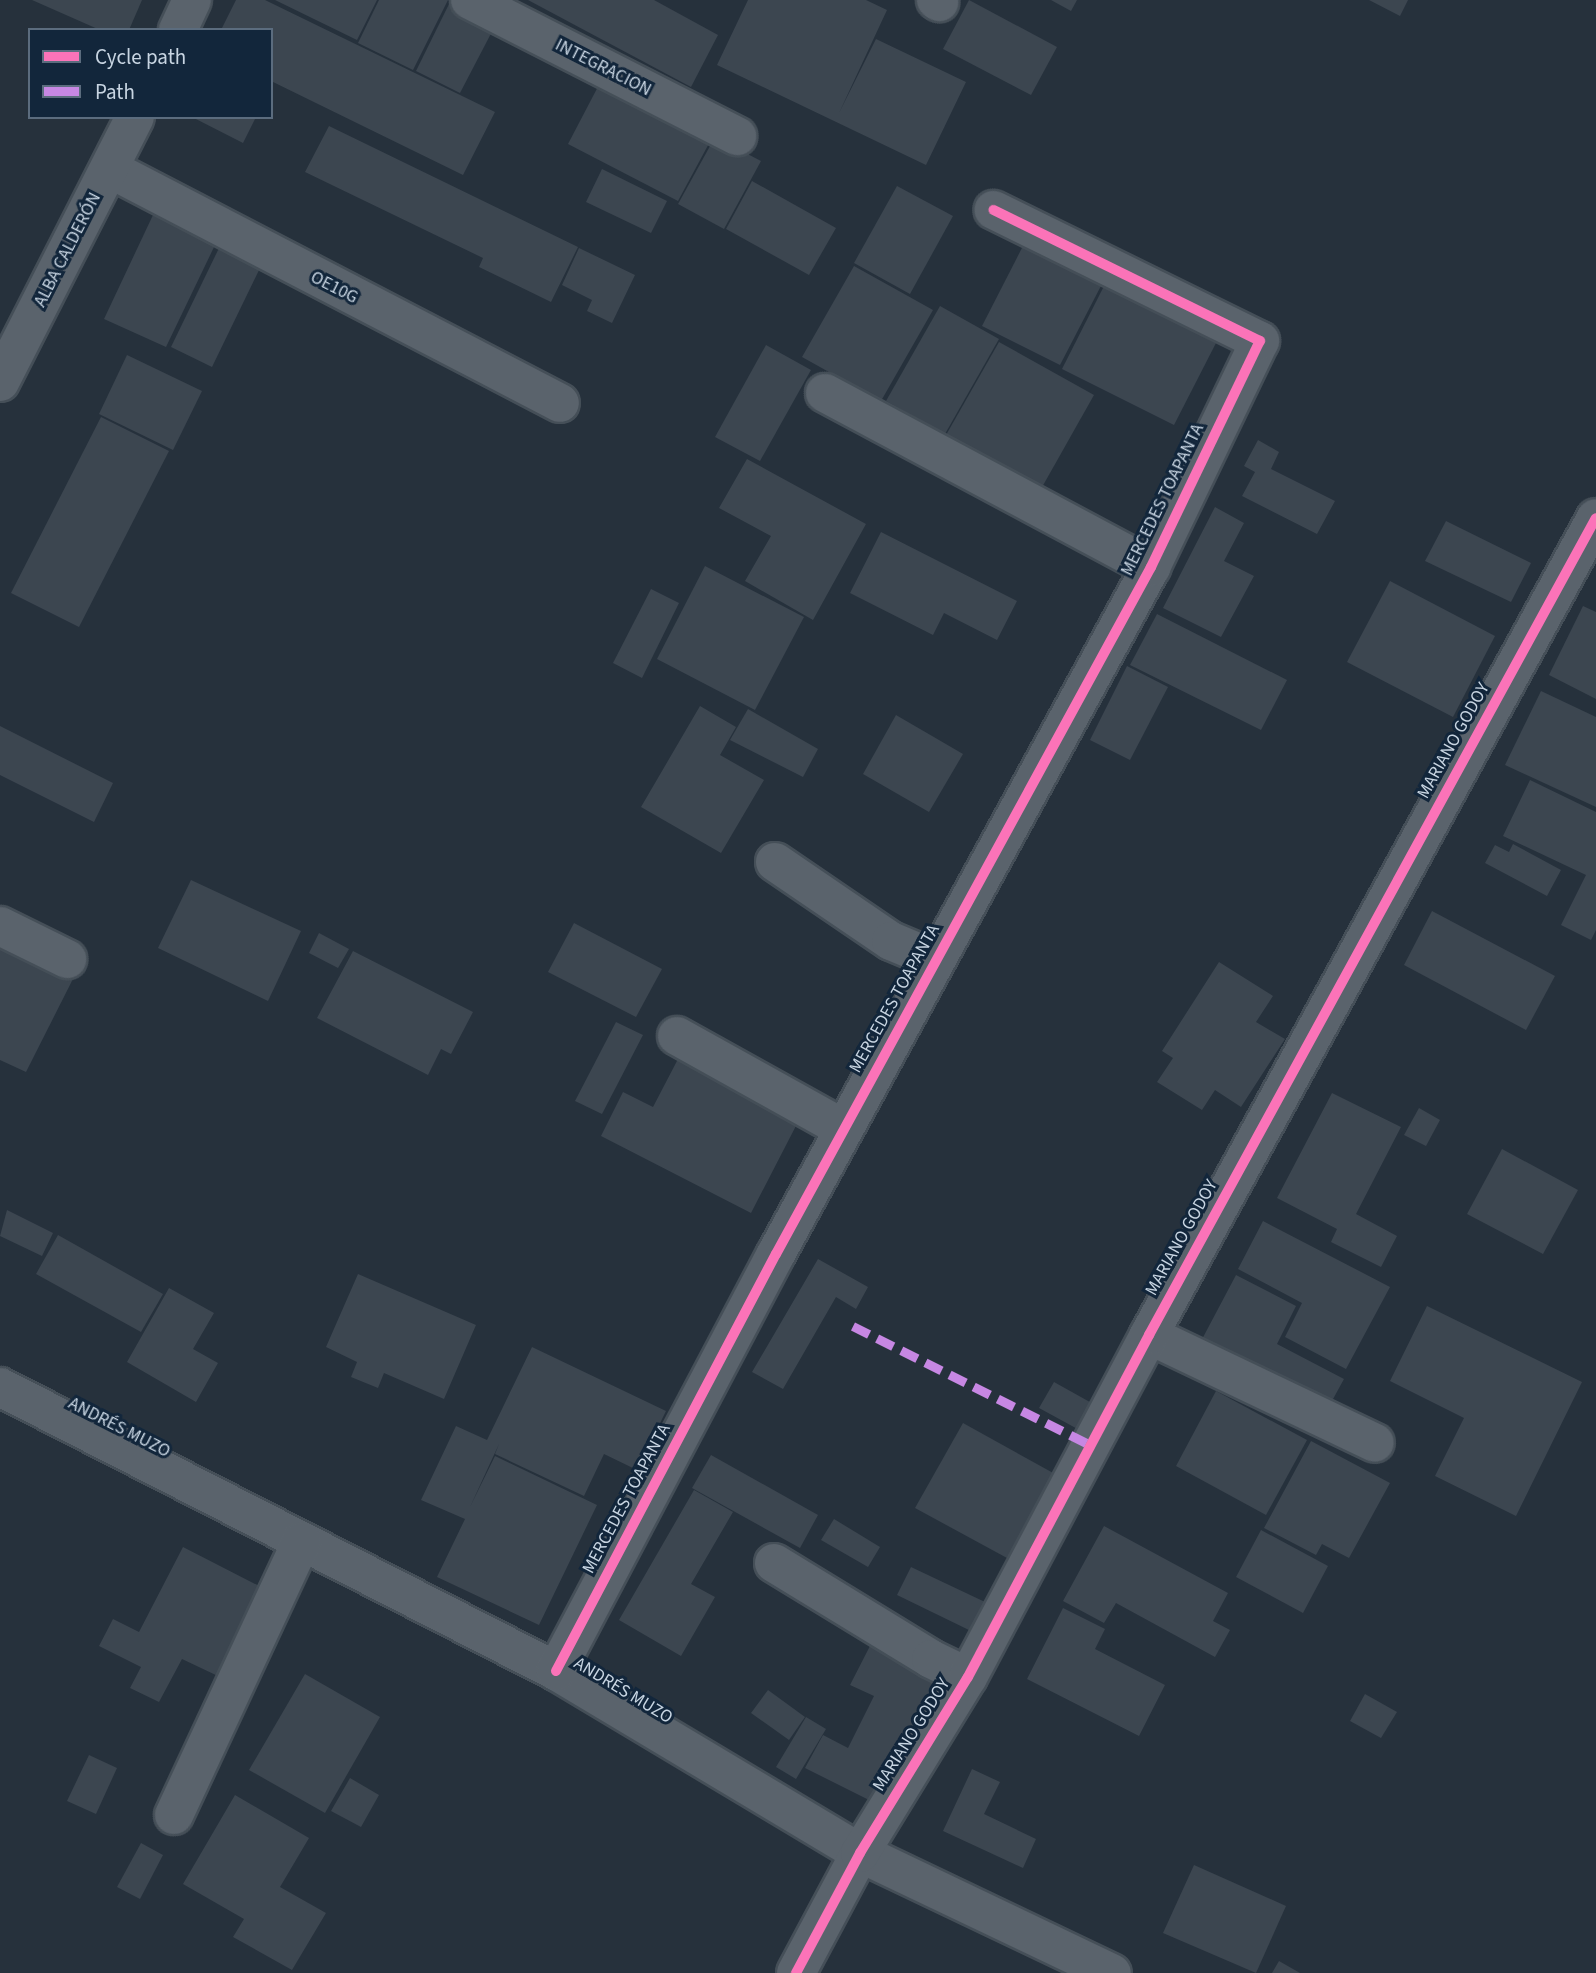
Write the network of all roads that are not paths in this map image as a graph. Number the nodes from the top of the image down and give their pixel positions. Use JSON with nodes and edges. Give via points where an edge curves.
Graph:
{"nodes":[{"id":1,"x":192,"y":0,"type":"edge"},
{"id":2,"x":470,"y":0,"type":"edge"},
{"id":3,"x":179,"y":28,"type":"edge"},
{"id":4,"x":134,"y":119,"type":"edge"},
{"id":5,"x":737,"y":135,"type":"dead end"},
{"id":6,"x":110,"y":169,"type":"junction"},
{"id":7,"x":994,"y":210,"type":"dead end"},
{"id":8,"x":0,"y":382,"type":"edge"},
{"id":9,"x":825,"y":393,"type":"dead end"},
{"id":10,"x":560,"y":403,"type":"dead end"},
{"id":11,"x":1596,"y":518,"type":"edge"},
{"id":12,"x":1151,"y":567,"type":"junction"},
{"id":13,"x":775,"y":862,"type":"dead end"},
{"id":14,"x":0,"y":926,"type":"edge"},
{"id":15,"x":67,"y":959,"type":"dead end"},
{"id":16,"x":936,"y":960,"type":"junction"},
{"id":17,"x":677,"y":1036,"type":"dead end"},
{"id":18,"x":844,"y":1129,"type":"junction"},
{"id":19,"x":1149,"y":1335,"type":"junction"},
{"id":20,"x":0,"y":1387,"type":"edge"},
{"id":21,"x":1375,"y":1443,"type":"dead end"},
{"id":22,"x":302,"y":1542,"type":"junction"},
{"id":23,"x":775,"y":1563,"type":"dead end"},
{"id":24,"x":556,"y":1671,"type":"junction"},
{"id":25,"x":968,"y":1677,"type":"junction"},
{"id":26,"x":174,"y":1815,"type":"dead end"},
{"id":27,"x":860,"y":1853,"type":"junction"},
{"id":28,"x":796,"y":1973,"type":"edge"},
{"id":29,"x":1112,"y":1973,"type":"edge"}],
"edges":[{"from":1,"to":3,"type":"street"},
{"from":2,"to":5,"type":"street","name":"INTEGRACION"},
{"from":4,"to":6,"type":"street","name":"ALBA CALDERÓN"},
{"from":6,"to":8,"type":"street","name":"ALBA CALDERÓN"},
{"from":6,"to":10,"type":"street","name":"OE10G"},
{"from":7,"to":12,"type":"street","name":"MERCEDES TOAPANTA","via":[[1259,341]]},
{"from":9,"to":12,"type":"street"},
{"from":11,"to":19,"type":"street","name":"MARIANO GODOY"},
{"from":12,"to":16,"type":"street","name":"MERCEDES TOAPANTA"},
{"from":13,"to":16,"type":"street","via":[[891,941]]},
{"from":14,"to":15,"type":"street"},
{"from":16,"to":18,"type":"street","name":"MERCEDES TOAPANTA"},
{"from":17,"to":18,"type":"street"},
{"from":18,"to":24,"type":"street","name":"MERCEDES TOAPANTA"},
{"from":19,"to":21,"type":"street"},
{"from":19,"to":25,"type":"street","name":"MARIANO GODOY"},
{"from":20,"to":22,"type":"street","name":"ANDRÉS MUZO"},
{"from":22,"to":24,"type":"street","name":"ANDRÉS MUZO"},
{"from":22,"to":26,"type":"street"},
{"from":23,"to":25,"type":"street"},
{"from":24,"to":27,"type":"street","name":"ANDRÉS MUZO"},
{"from":25,"to":27,"type":"street","name":"MARIANO GODOY"},
{"from":27,"to":28,"type":"street","name":"MARIANO GODOY"},
{"from":27,"to":29,"type":"street","name":"ANDRÉS MUZO"}]}
